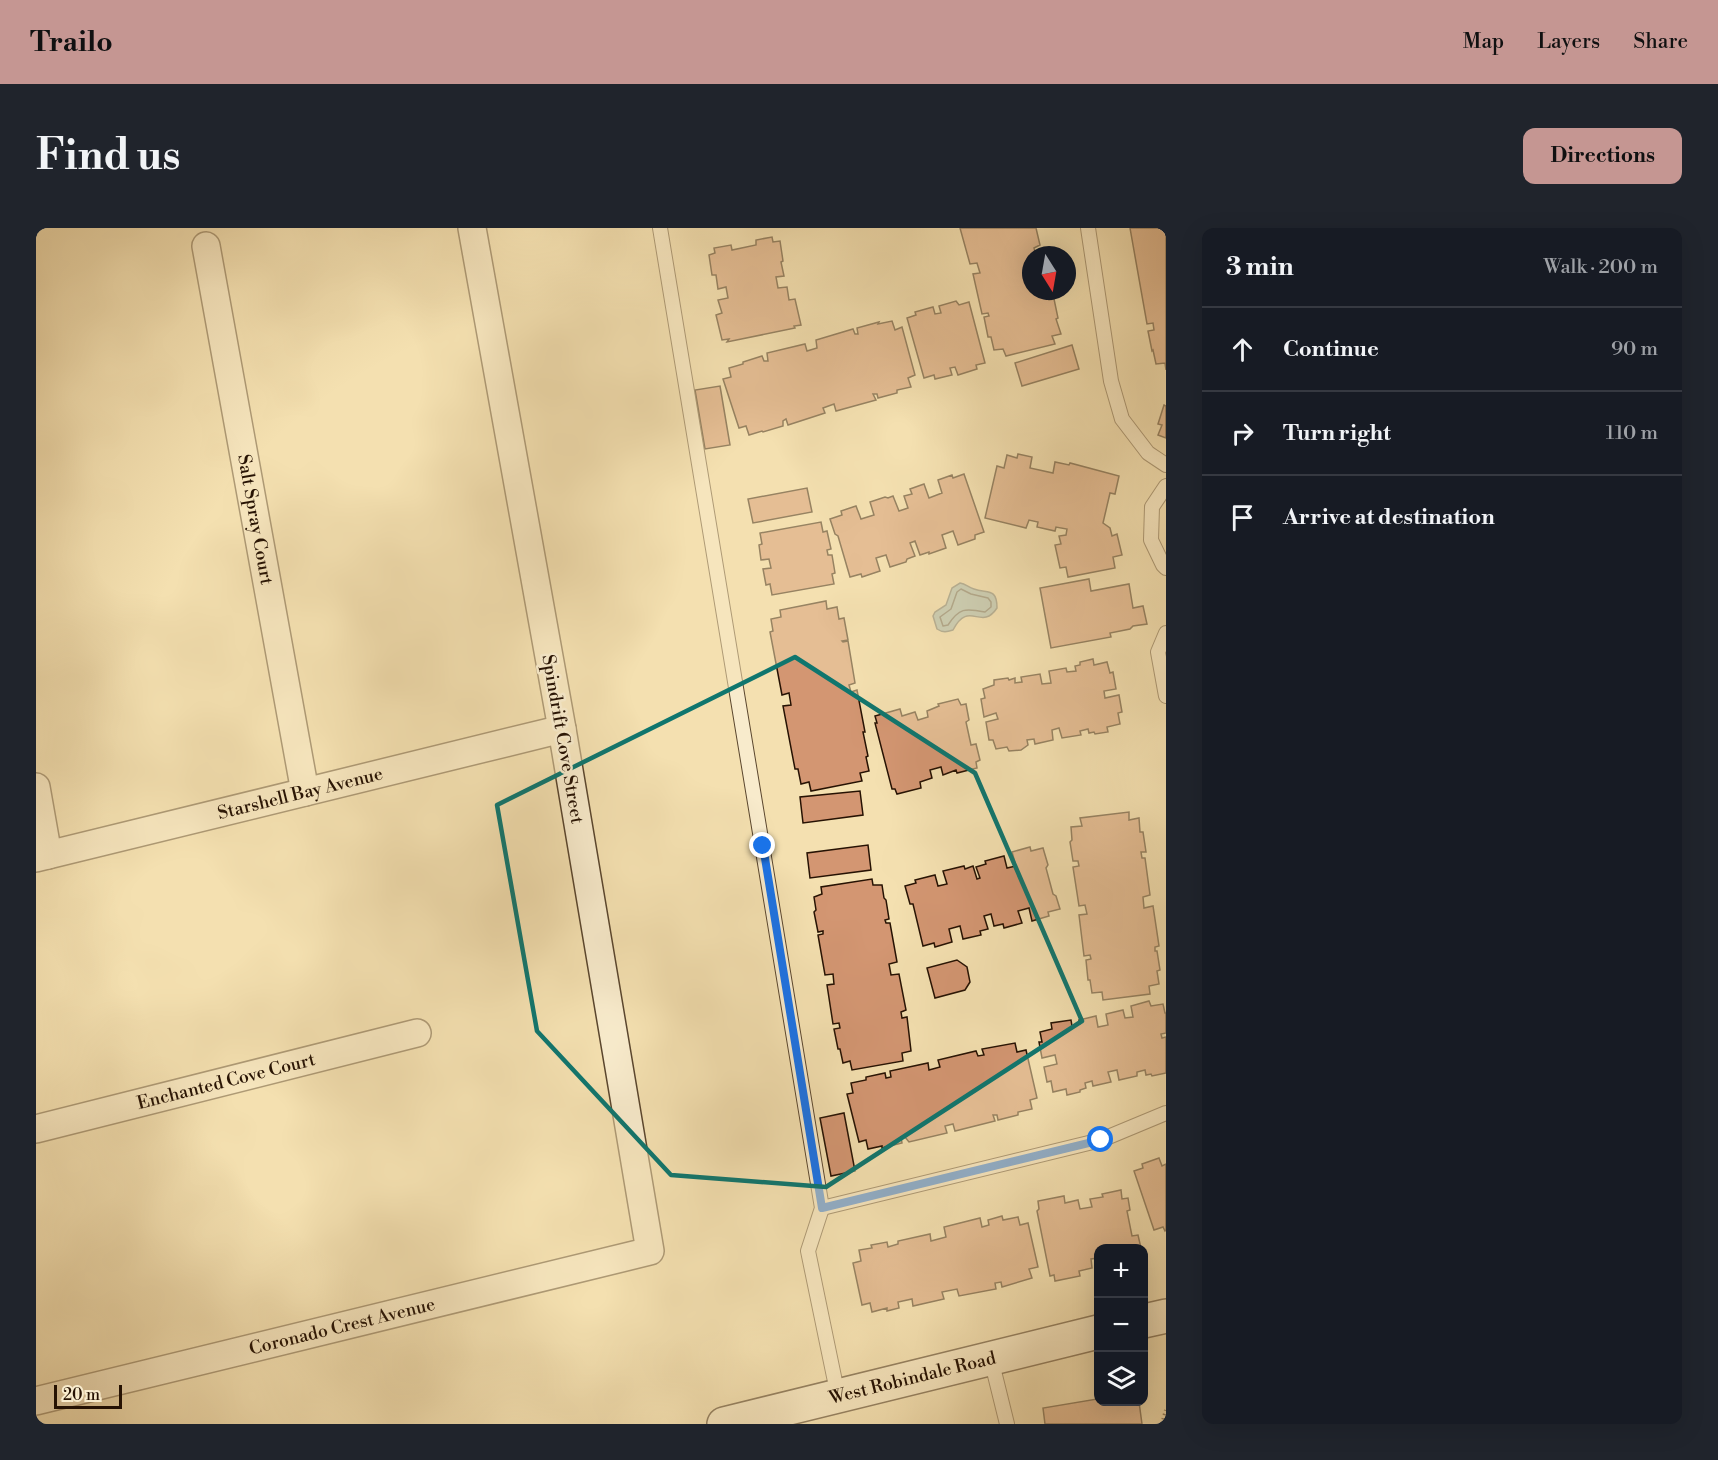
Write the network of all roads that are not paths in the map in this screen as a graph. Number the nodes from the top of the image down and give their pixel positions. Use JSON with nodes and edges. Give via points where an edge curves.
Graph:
{"nodes":[{"id":1,"x":471,"y":228,"type":"edge"},
{"id":2,"x":660,"y":228,"type":"edge"},
{"id":3,"x":1088,"y":228,"type":"edge"},
{"id":4,"x":206,"y":246,"type":"dead end"},
{"id":5,"x":1166,"y":465,"type":"edge"},
{"id":6,"x":1166,"y":486,"type":"edge"},
{"id":7,"x":1166,"y":568,"type":"edge"},
{"id":8,"x":1166,"y":633,"type":"edge"},
{"id":9,"x":1166,"y":696,"type":"edge"},
{"id":10,"x":562,"y":729,"type":"junction"},
{"id":11,"x":36,"y":787,"type":"edge"},
{"id":12,"x":305,"y":792,"type":"junction"},
{"id":13,"x":42,"y":856,"type":"edge"},
{"id":14,"x":417,"y":1034,"type":"dead end"},
{"id":15,"x":1166,"y":1113,"type":"edge"},
{"id":16,"x":36,"y":1129,"type":"edge"},
{"id":17,"x":822,"y":1208,"type":"junction"},
{"id":18,"x":650,"y":1251,"type":"joint"},
{"id":19,"x":1094,"y":1333,"type":"edge"},
{"id":20,"x":991,"y":1359,"type":"junction"},
{"id":21,"x":838,"y":1396,"type":"junction"},
{"id":22,"x":36,"y":1401,"type":"edge"},
{"id":23,"x":724,"y":1424,"type":"edge"},
{"id":24,"x":1007,"y":1424,"type":"edge"}],
"edges":[{"from":1,"to":10,"type":"street","name":"Spindrift Cove Street"},
{"from":2,"to":17,"type":"lane"},
{"from":3,"to":5,"type":"lane","via":[[1111,381],[1122,419],[1148,453]]},
{"from":4,"to":12,"type":"street","name":"Salt Spray Court"},
{"from":6,"to":7,"type":"lane","via":[[1152,507],[1151,540]]},
{"from":8,"to":9,"type":"lane","via":[[1158,652]]},
{"from":10,"to":12,"type":"street","name":"Starshell Bay Avenue"},
{"from":10,"to":18,"type":"street","name":"Spindrift Cove Street"},
{"from":11,"to":13,"type":"street"},
{"from":12,"to":13,"type":"street","name":"Starshell Bay Avenue"},
{"from":14,"to":16,"type":"street","name":"Enchanted Cove Court"},
{"from":15,"to":17,"type":"lane","via":[[1101,1140]]},
{"from":17,"to":21,"type":"lane","via":[[808,1251]]},
{"from":18,"to":22,"type":"street","name":"Coronado Crest Avenue"},
{"from":19,"to":20,"type":"main road","name":"West Robindale Road"},
{"from":20,"to":21,"type":"main road","name":"West Robindale Road"},
{"from":20,"to":24,"type":"lane"},
{"from":21,"to":23,"type":"main road","name":"West Robindale Road"}]}
